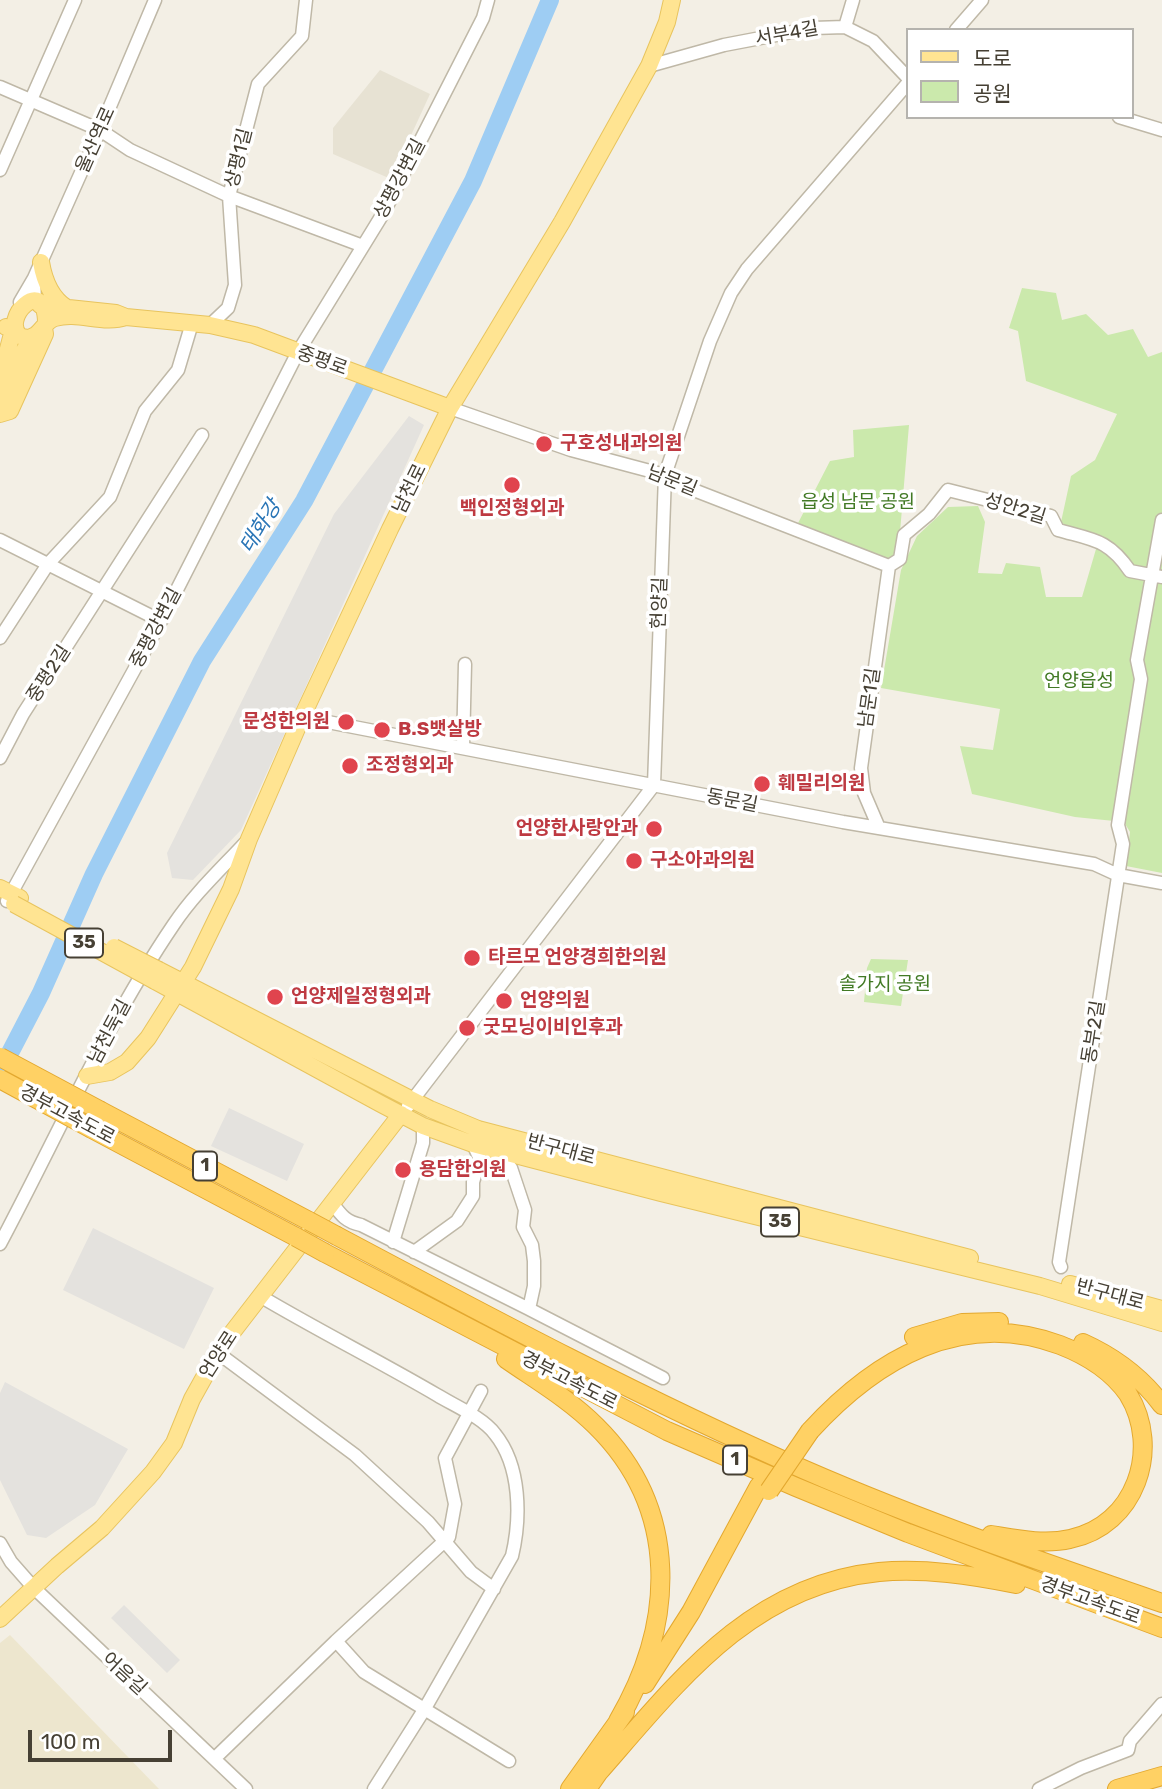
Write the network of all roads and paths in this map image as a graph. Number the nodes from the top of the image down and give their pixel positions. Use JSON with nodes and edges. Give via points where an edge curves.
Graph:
{"nodes":[{"id":1,"x":75,"y":0,"type":"edge"},
{"id":2,"x":155,"y":0,"type":"edge"},
{"id":3,"x":306,"y":0,"type":"edge"},
{"id":4,"x":488,"y":0,"type":"edge"},
{"id":5,"x":672,"y":0,"type":"edge"},
{"id":6,"x":853,"y":0,"type":"edge"},
{"id":7,"x":982,"y":0,"type":"edge"},
{"id":8,"x":845,"y":27,"type":"junction"},
{"id":9,"x":958,"y":28,"type":"edge"},
{"id":10,"x":649,"y":66,"type":"junction"},
{"id":11,"x":906,"y":79,"type":"edge"},
{"id":12,"x":906,"y":83,"type":"edge"},
{"id":13,"x":0,"y":87,"type":"edge"},
{"id":14,"x":31,"y":100,"type":"junction"},
{"id":15,"x":1126,"y":119,"type":"edge"},
{"id":16,"x":100,"y":130,"type":"junction"},
{"id":17,"x":1162,"y":130,"type":"edge"},
{"id":18,"x":0,"y":170,"type":"edge"},
{"id":19,"x":229,"y":196,"type":"junction"},
{"id":20,"x":363,"y":246,"type":"junction"},
{"id":21,"x":41,"y":262,"type":"junction"},
{"id":22,"x":66,"y":308,"type":"junction"},
{"id":23,"x":18,"y":311,"type":"edge"},
{"id":24,"x":126,"y":317,"type":"junction"},
{"id":25,"x":192,"y":323,"type":"junction"},
{"id":26,"x":210,"y":325,"type":"junction"},
{"id":27,"x":41,"y":329,"type":"junction"},
{"id":28,"x":303,"y":354,"type":"junction"},
{"id":29,"x":0,"y":379,"type":"edge"},
{"id":30,"x":0,"y":401,"type":"edge"},
{"id":31,"x":450,"y":408,"type":"junction"},
{"id":32,"x":0,"y":414,"type":"edge"},
{"id":33,"x":202,"y":435,"type":"dead end"},
{"id":34,"x":666,"y":475,"type":"junction"},
{"id":35,"x":1162,"y":520,"type":"edge"},
{"id":36,"x":0,"y":540,"type":"edge"},
{"id":37,"x":48,"y":564,"type":"junction"},
{"id":38,"x":889,"y":566,"type":"junction"},
{"id":39,"x":1157,"y":576,"type":"edge"},
{"id":40,"x":102,"y":591,"type":"junction"},
{"id":41,"x":161,"y":621,"type":"junction"},
{"id":42,"x":0,"y":638,"type":"edge"},
{"id":43,"x":466,"y":664,"type":"dead end"},
{"id":44,"x":302,"y":716,"type":"junction"},
{"id":45,"x":463,"y":748,"type":"junction"},
{"id":46,"x":0,"y":758,"type":"edge"},
{"id":47,"x":654,"y":785,"type":"junction"},
{"id":48,"x":879,"y":828,"type":"junction"},
{"id":49,"x":249,"y":839,"type":"junction"},
{"id":50,"x":1118,"y":875,"type":"junction"},
{"id":51,"x":1162,"y":883,"type":"edge"},
{"id":52,"x":9,"y":897,"type":"edge"},
{"id":53,"x":180,"y":988,"type":"junction"},
{"id":54,"x":0,"y":1057,"type":"edge"},
{"id":55,"x":88,"y":1076,"type":"junction"},
{"id":56,"x":0,"y":1079,"type":"edge"},
{"id":57,"x":412,"y":1099,"type":"junction"},
{"id":58,"x":401,"y":1114,"type":"junction"},
{"id":59,"x":423,"y":1126,"type":"junction"},
{"id":60,"x":473,"y":1144,"type":"junction"},
{"id":61,"x":494,"y":1149,"type":"junction"},
{"id":62,"x":332,"y":1203,"type":"junction"},
{"id":63,"x":393,"y":1241,"type":"junction"},
{"id":64,"x":0,"y":1244,"type":"edge"},
{"id":65,"x":414,"y":1252,"type":"junction"},
{"id":66,"x":1061,"y":1266,"type":"dead end"},
{"id":67,"x":260,"y":1296,"type":"junction"},
{"id":68,"x":529,"y":1310,"type":"junction"},
{"id":69,"x":1162,"y":1310,"type":"edge"},
{"id":70,"x":439,"y":1314,"type":"junction"},
{"id":71,"x":1162,"y":1323,"type":"edge"},
{"id":72,"x":218,"y":1353,"type":"junction"},
{"id":73,"x":663,"y":1378,"type":"dead end"},
{"id":74,"x":481,"y":1391,"type":"dead end"},
{"id":75,"x":1162,"y":1405,"type":"edge"},
{"id":76,"x":469,"y":1414,"type":"junction"},
{"id":77,"x":805,"y":1429,"type":"junction"},
{"id":78,"x":764,"y":1489,"type":"junction"},
{"id":79,"x":937,"y":1523,"type":"junction"},
{"id":80,"x":445,"y":1542,"type":"junction"},
{"id":81,"x":0,"y":1543,"type":"edge"},
{"id":82,"x":33,"y":1587,"type":"junction"},
{"id":83,"x":494,"y":1589,"type":"junction"},
{"id":84,"x":1162,"y":1603,"type":"edge"},
{"id":85,"x":1105,"y":1605,"type":"junction"},
{"id":86,"x":0,"y":1619,"type":"edge"},
{"id":87,"x":1162,"y":1628,"type":"edge"},
{"id":88,"x":336,"y":1641,"type":"junction"},
{"id":89,"x":1162,"y":1704,"type":"edge"},
{"id":90,"x":424,"y":1710,"type":"junction"},
{"id":91,"x":618,"y":1721,"type":"junction"},
{"id":92,"x":215,"y":1758,"type":"junction"},
{"id":93,"x":509,"y":1761,"type":"dead end"},
{"id":94,"x":1162,"y":1771,"type":"edge"},
{"id":95,"x":598,"y":1773,"type":"junction"},
{"id":96,"x":1162,"y":1776,"type":"edge"},
{"id":97,"x":1119,"y":1788,"type":"edge"},
{"id":98,"x":246,"y":1789,"type":"edge"},
{"id":99,"x":374,"y":1789,"type":"edge"},
{"id":100,"x":570,"y":1789,"type":"edge"},
{"id":101,"x":587,"y":1789,"type":"edge"},
{"id":102,"x":1039,"y":1789,"type":"edge"}],
"edges":[{"from":1,"to":14,"type":"street"},
{"from":2,"to":16,"type":"street","name":"울산역로"},
{"from":3,"to":19,"type":"street","name":"상평1길","via":[[302,36],[258,84]]},
{"from":4,"to":20,"type":"street","name":"상평강변길","via":[[483,18]]},
{"from":5,"to":10,"type":"main road","name":"남천로"},
{"from":6,"to":8,"type":"street"},
{"from":7,"to":9,"type":"street"},
{"from":8,"to":10,"type":"street","name":"서부4길","via":[[813,28],[724,45]]},
{"from":8,"to":11,"type":"street","name":"서부4길","via":[[873,41]]},
{"from":10,"to":31,"type":"main road","name":"남천로"},
{"from":12,"to":34,"type":"street","name":"헌양길","via":[[766,245],[731,293],[710,341]]},
{"from":13,"to":14,"type":"street"},
{"from":14,"to":16,"type":"street"},
{"from":14,"to":18,"type":"street"},
{"from":15,"to":17,"type":"street"},
{"from":16,"to":19,"type":"street","via":[[130,150]]},
{"from":16,"to":21,"type":"street","name":"울산역로"},
{"from":19,"to":20,"type":"street"},
{"from":19,"to":26,"type":"street","name":"상평1길","via":[[235,285],[228,308]]},
{"from":20,"to":28,"type":"street","name":"상평강변길"},
{"from":21,"to":22,"type":"main road","via":[[44,279]]},
{"from":21,"to":23,"type":"street","name":"울산역로"},
{"from":22,"to":23,"type":"main road"},
{"from":22,"to":24,"type":"main road"},
{"from":23,"to":27,"type":"main road","via":[[44,310]]},
{"from":23,"to":27,"type":"main road","via":[[23,337]]},
{"from":23,"to":29,"type":"main road"},
{"from":24,"to":25,"type":"main road","name":"중평로"},
{"from":24,"to":27,"type":"main road","via":[[115,321],[66,316]]},
{"from":25,"to":26,"type":"main road","name":"중평로"},
{"from":25,"to":37,"type":"street","via":[[178,370],[145,411],[110,497]]},
{"from":26,"to":28,"type":"main road","name":"중평로","via":[[254,335]]},
{"from":27,"to":30,"type":"main road","via":[[20,358]]},
{"from":27,"to":32,"type":"main road","via":[[45,334],[35,358],[9,411]]},
{"from":28,"to":31,"type":"main road","name":"중평로"},
{"from":28,"to":41,"type":"street","name":"중평강변길"},
{"from":31,"to":34,"type":"street","name":"남문길","via":[[571,450]]},
{"from":31,"to":44,"type":"main road","name":"남천로"},
{"from":33,"to":40,"type":"street","name":"중평2길"},
{"from":34,"to":38,"type":"street","name":"남문길","via":[[686,487]]},
{"from":34,"to":47,"type":"street","name":"헌양길"},
{"from":35,"to":39,"type":"street","name":"동부2길"},
{"from":36,"to":37,"type":"street"},
{"from":37,"to":40,"type":"street"},
{"from":37,"to":42,"type":"street"},
{"from":38,"to":39,"type":"street","name":"성안2길","via":[[900,559],[904,535],[948,490],[1051,516],[1058,530],[1098,540],[1118,553],[1130,571]]},
{"from":38,"to":48,"type":"street","name":"남문1길","via":[[861,768],[864,793]]},
{"from":39,"to":50,"type":"street","name":"동부2길","via":[[1137,660],[1141,679],[1118,825],[1124,844]]},
{"from":40,"to":41,"type":"street"},
{"from":40,"to":46,"type":"street","name":"중평2길"},
{"from":41,"to":52,"type":"street","name":"중평강변길"},
{"from":43,"to":45,"type":"street"},
{"from":44,"to":45,"type":"street","name":"동문길"},
{"from":44,"to":49,"type":"main road","name":"남천로"},
{"from":45,"to":47,"type":"street","name":"동문길"},
{"from":47,"to":48,"type":"street","name":"동문길"},
{"from":47,"to":57,"type":"street"},
{"from":48,"to":50,"type":"street","name":"동문길","via":[[1094,864]]},
{"from":49,"to":53,"type":"main road","name":"남천로","via":[[232,889]]},
{"from":49,"to":55,"type":"street","name":"남천둑길","via":[[175,922],[131,991]]},
{"from":50,"to":51,"type":"street","name":"동문길"},
{"from":50,"to":66,"type":"street","name":"동부2길"},
{"from":52,"to":53,"type":"main road","name":"반구대로","number":"35","bridge":true},
{"from":53,"to":55,"type":"main road","name":"남천로","via":[[127,1062],[110,1072]]},
{"from":53,"to":57,"type":"main road","name":"반구대로","number":"35"},
{"from":53,"to":58,"type":"main road","name":"반구대로","number":"35"},
{"from":54,"to":79,"type":"highway","name":"경부고속도로","number":"1","bridge":true,"via":[[632,1390],[805,1470]]},
{"from":55,"to":64,"type":"street","name":"남천둑길"},
{"from":56,"to":70,"type":"highway","name":"경부고속도로","number":"1","bridge":true},
{"from":57,"to":58,"type":"street"},
{"from":57,"to":69,"type":"main road","name":"반구대로","number":"35","via":[[478,1129]]},
{"from":58,"to":59,"type":"main road","name":"반구대로","number":"35"},
{"from":58,"to":62,"type":"main road","name":"언양로"},
{"from":59,"to":60,"type":"main road","name":"반구대로","number":"35"},
{"from":59,"to":63,"type":"street","via":[[423,1143]]},
{"from":60,"to":61,"type":"main road","name":"반구대로","number":"35"},
{"from":60,"to":65,"type":"street","via":[[480,1159],[473,1196],[457,1221]]},
{"from":61,"to":68,"type":"street","via":[[510,1168],[525,1210],[523,1227],[534,1261]]},
{"from":61,"to":71,"type":"main road","name":"반구대로","number":"35","via":[[1040,1286]]},
{"from":62,"to":63,"type":"street","via":[[344,1219]]},
{"from":62,"to":67,"type":"main road","name":"언양로"},
{"from":63,"to":65,"type":"street"},
{"from":65,"to":68,"type":"street"},
{"from":67,"to":72,"type":"main road","name":"언양로"},
{"from":67,"to":76,"type":"street"},
{"from":68,"to":73,"type":"street"},
{"from":70,"to":85,"type":"highway","name":"경부고속도로","number":"1","via":[[667,1431],[1001,1570]]},
{"from":70,"to":91,"type":"highway","via":[[583,1414],[616,1449],[643,1495],[660,1557],[658,1617],[646,1665]]},
{"from":72,"to":80,"type":"street","via":[[355,1455]]},
{"from":72,"to":82,"type":"main road","name":"언양로","via":[[174,1443],[153,1472],[102,1528]]},
{"from":74,"to":76,"type":"street"},
{"from":75,"to":77,"type":"highway","via":[[1127,1370],[1082,1342],[1033,1327],[974,1322],[935,1329],[884,1352],[842,1383]]},
{"from":76,"to":80,"type":"street","via":[[445,1458],[455,1504]]},
{"from":76,"to":83,"type":"street","via":[[494,1432],[517,1487],[517,1536]]},
{"from":77,"to":78,"type":"highway","bridge":true},
{"from":77,"to":79,"type":"highway","via":[[884,1366],[921,1347],[969,1335],[1016,1335],[1059,1345],[1100,1365],[1128,1394],[1144,1430],[1144,1462],[1130,1499],[1106,1525],[1072,1539],[1044,1541]]},
{"from":78,"to":91,"type":"highway","via":[[678,1633]]},
{"from":78,"to":95,"type":"highway","via":[[680,1652]]},
{"from":79,"to":84,"type":"highway","name":"경부고속도로","number":"1"},
{"from":80,"to":83,"type":"street","via":[[471,1572]]},
{"from":80,"to":88,"type":"street"},
{"from":81,"to":82,"type":"street"},
{"from":82,"to":86,"type":"main road","name":"언양로"},
{"from":82,"to":92,"type":"street","name":"어음길"},
{"from":83,"to":90,"type":"street"},
{"from":85,"to":87,"type":"highway","name":"경부고속도로","number":"1"},
{"from":85,"to":95,"type":"highway","via":[[1027,1586],[934,1572],[881,1572],[822,1584],[762,1612],[716,1645]]},
{"from":88,"to":90,"type":"street","via":[[364,1671]]},
{"from":88,"to":92,"type":"street"},
{"from":89,"to":102,"type":"street","via":[[1130,1741],[1128,1750]]},
{"from":90,"to":93,"type":"street"},
{"from":90,"to":99,"type":"street"},
{"from":91,"to":100,"type":"highway"},
{"from":92,"to":98,"type":"street","name":"어음길"},
{"from":94,"to":97,"type":"highway"},
{"from":95,"to":101,"type":"highway"},
{"from":96,"to":97,"type":"highway"}]}
